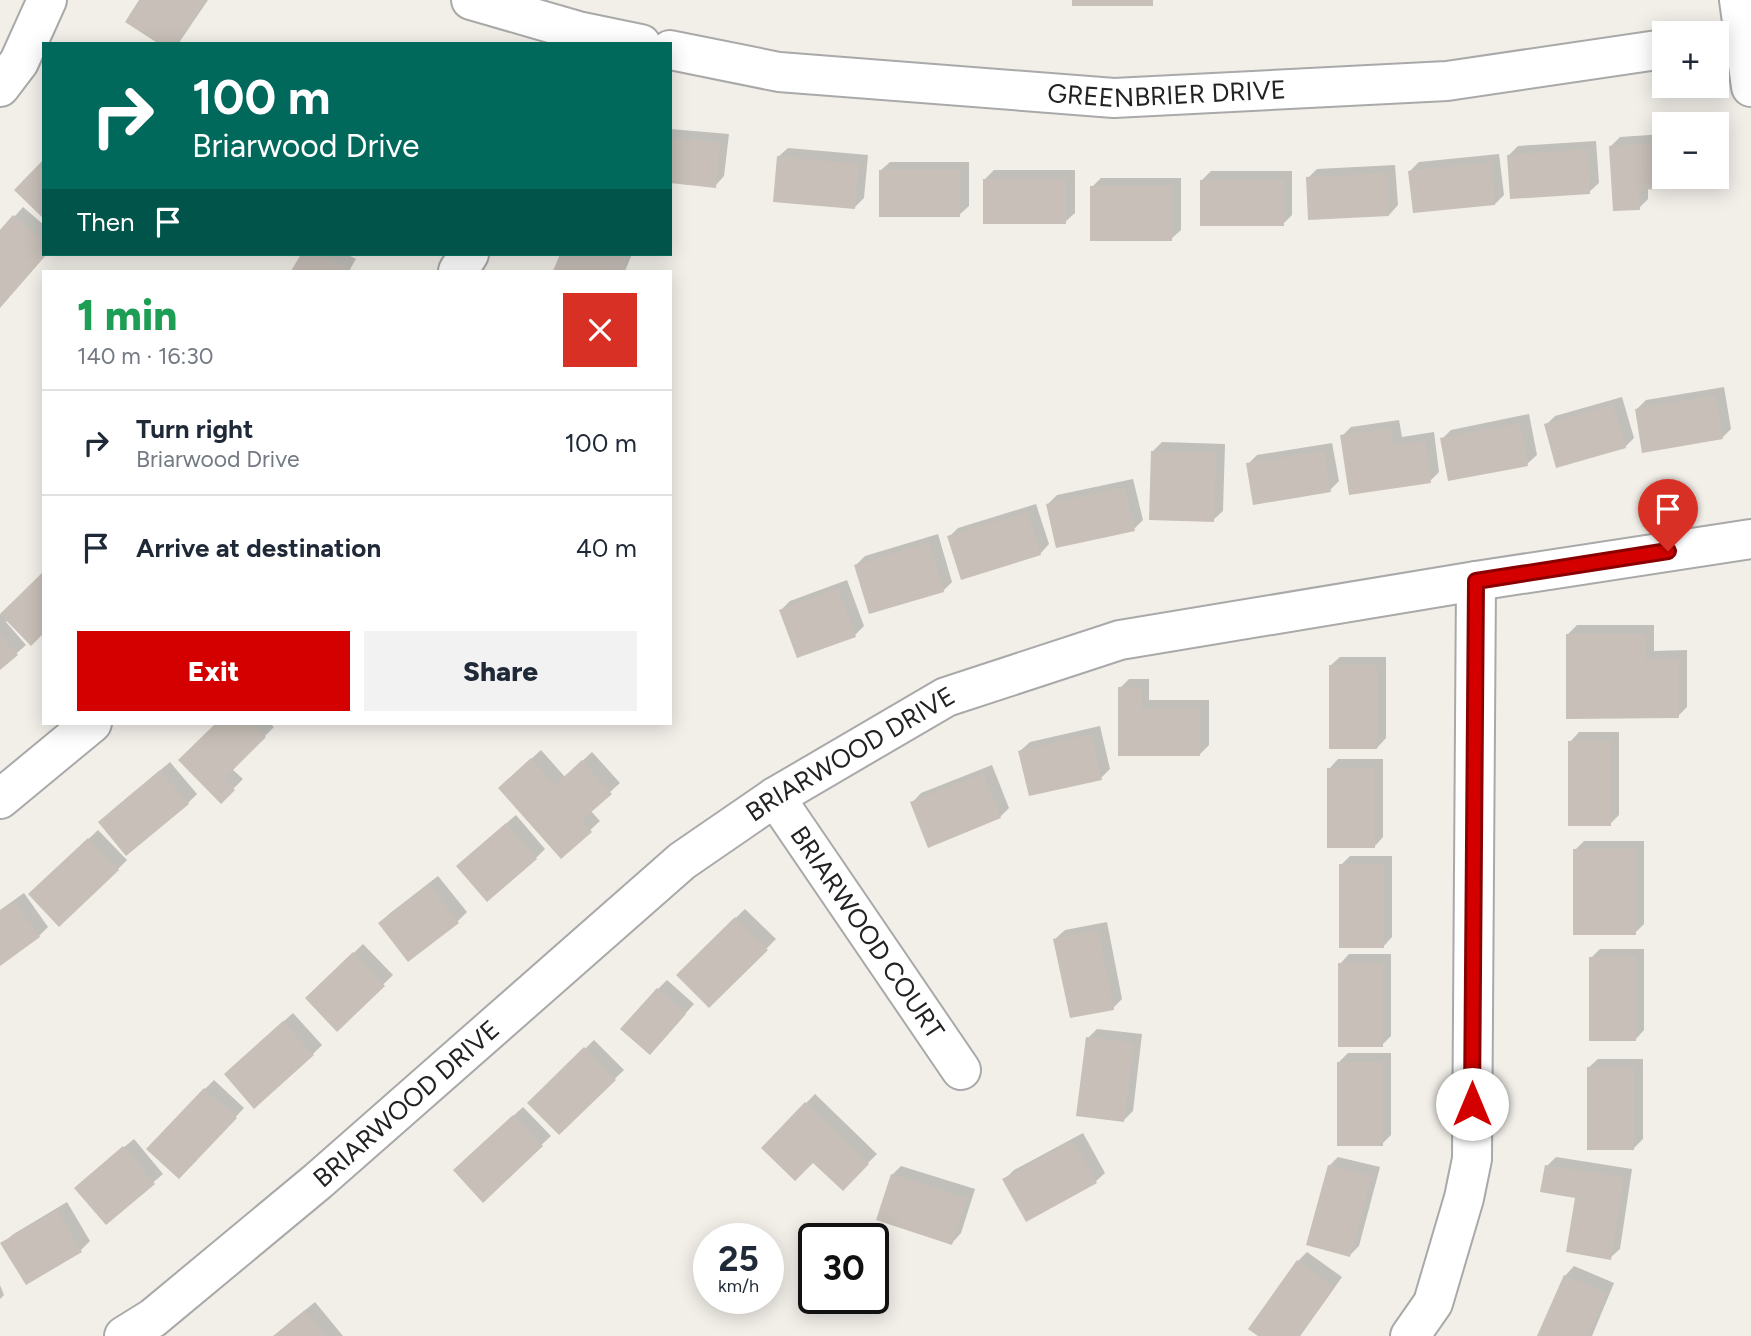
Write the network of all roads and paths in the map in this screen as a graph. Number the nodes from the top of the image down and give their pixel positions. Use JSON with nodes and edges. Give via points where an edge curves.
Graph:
{"nodes":[{"id":1,"x":47,"y":0,"type":"edge"},
{"id":2,"x":471,"y":0,"type":"edge"},
{"id":3,"x":1739,"y":0,"type":"edge"},
{"id":4,"x":575,"y":37,"type":"edge"},
{"id":5,"x":1730,"y":40,"type":"edge"},
{"id":6,"x":622,"y":42,"type":"edge"},
{"id":7,"x":672,"y":50,"type":"edge"},
{"id":8,"x":1652,"y":51,"type":"edge"},
{"id":9,"x":0,"y":87,"type":"edge"},
{"id":10,"x":1751,"y":87,"type":"edge"},
{"id":11,"x":1751,"y":539,"type":"edge"},
{"id":12,"x":1476,"y":581,"type":"junction"},
{"id":13,"x":90,"y":725,"type":"edge"},
{"id":14,"x":775,"y":797,"type":"junction"},
{"id":15,"x":0,"y":799,"type":"edge"},
{"id":16,"x":961,"y":1070,"type":"dead end"},
{"id":17,"x":147,"y":1330,"type":"edge"},
{"id":18,"x":1410,"y":1336,"type":"edge"}],
"edges":[{"from":1,"to":9,"type":"street","via":[[19,62]]},
{"from":2,"to":4,"type":"street"},
{"from":3,"to":5,"type":"street"},
{"from":4,"to":6,"type":"street"},
{"from":5,"to":10,"type":"street"},
{"from":7,"to":8,"type":"street","name":"GREENBRIER DRIVE","via":[[779,72],[1114,98],[1447,81]]},
{"from":11,"to":12,"type":"street","name":"BRIARWOOD DRIVE"},
{"from":12,"to":14,"type":"street","name":"BRIARWOOD DRIVE","via":[[1120,640],[946,697]]},
{"from":12,"to":18,"type":"street","via":[[1472,1159],[1433,1303]]},
{"from":13,"to":15,"type":"street"},
{"from":14,"to":16,"type":"street","name":"BRIARWOOD COURT"},
{"from":14,"to":17,"type":"street","name":"BRIARWOOD DRIVE","via":[[682,861]]}]}
